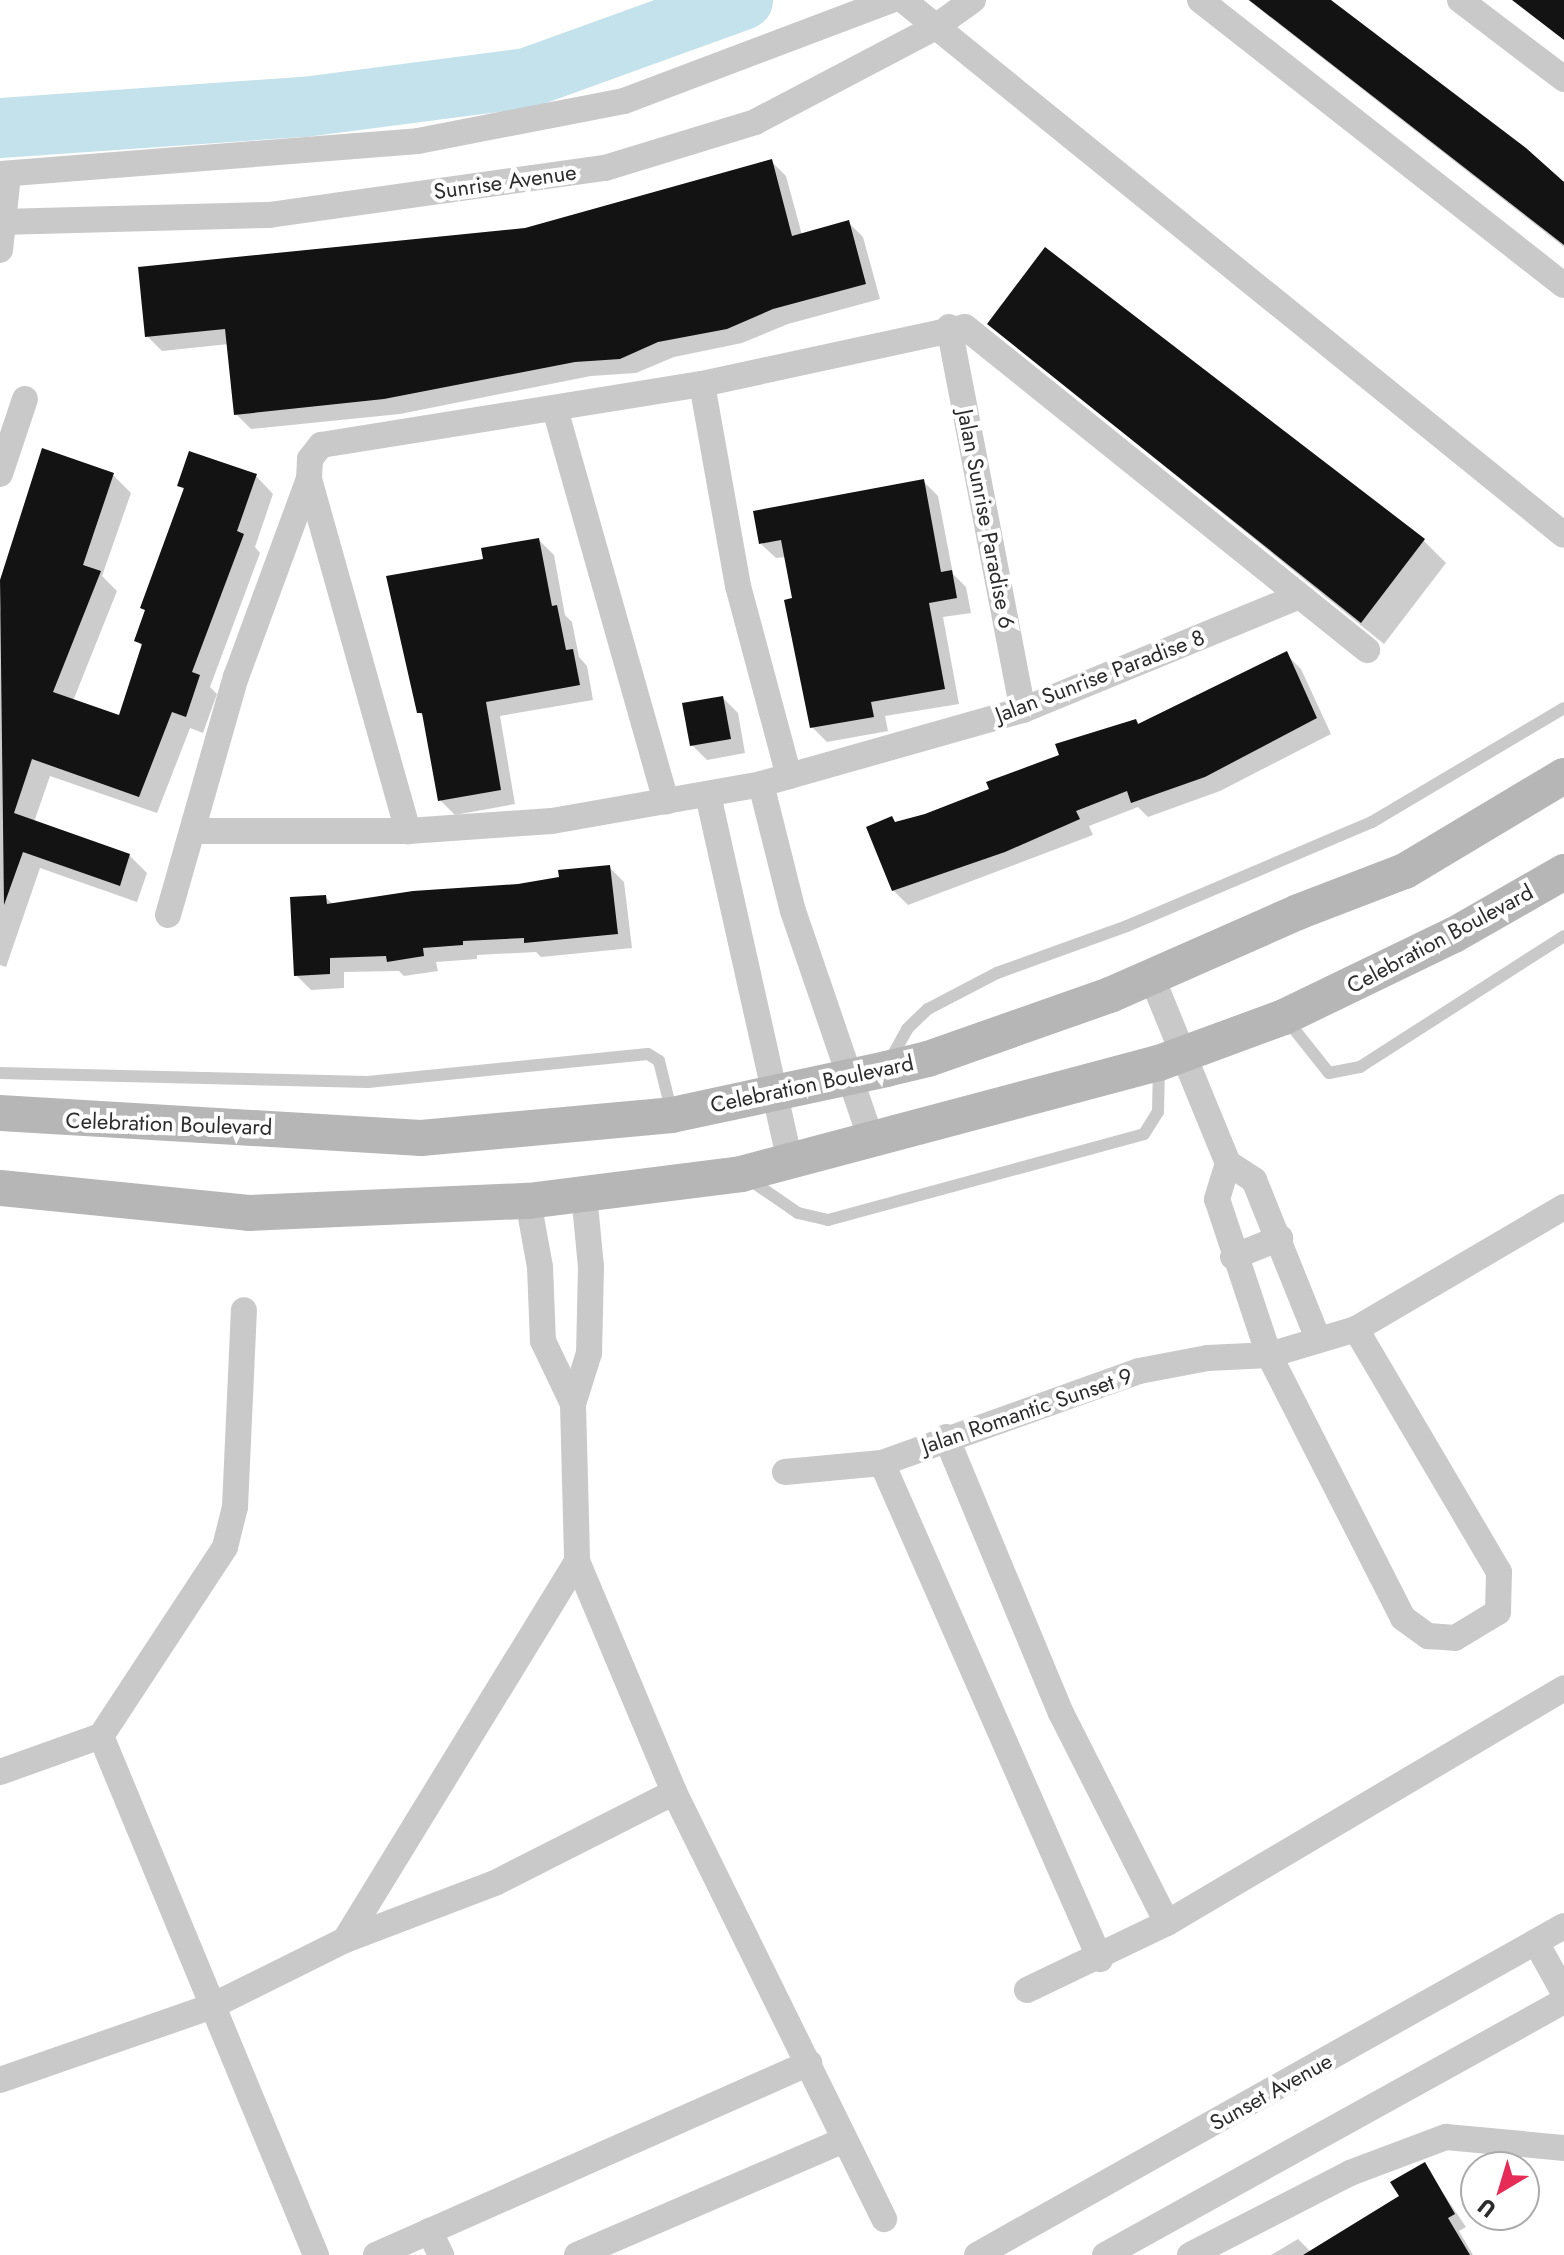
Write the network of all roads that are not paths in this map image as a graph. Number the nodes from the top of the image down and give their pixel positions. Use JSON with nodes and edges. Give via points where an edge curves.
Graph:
{"nodes":[{"id":1,"x":891,"y":0,"type":"edge"},
{"id":2,"x":903,"y":0,"type":"edge"},
{"id":3,"x":973,"y":0,"type":"edge"},
{"id":4,"x":1200,"y":0,"type":"edge"},
{"id":5,"x":1460,"y":0,"type":"edge"},
{"id":6,"x":934,"y":28,"type":"junction"},
{"id":7,"x":1564,"y":79,"type":"edge"},
{"id":8,"x":4,"y":175,"type":"edge"},
{"id":9,"x":2,"y":223,"type":"edge"},
{"id":10,"x":0,"y":250,"type":"edge"},
{"id":11,"x":1564,"y":285,"type":"edge"},
{"id":12,"x":949,"y":327,"type":"junction"},
{"id":13,"x":702,"y":384,"type":"junction"},
{"id":14,"x":25,"y":399,"type":"dead end"},
{"id":15,"x":555,"y":409,"type":"junction"},
{"id":16,"x":0,"y":474,"type":"edge"},
{"id":17,"x":309,"y":479,"type":"junction"},
{"id":18,"x":1564,"y":535,"type":"edge"},
{"id":19,"x":1297,"y":597,"type":"junction"},
{"id":20,"x":1367,"y":650,"type":"dead end"},
{"id":21,"x":1564,"y":708,"type":"edge"},
{"id":22,"x":1023,"y":710,"type":"junction"},
{"id":23,"x":789,"y":776,"type":"junction"},
{"id":24,"x":1564,"y":776,"type":"edge"},
{"id":25,"x":761,"y":784,"type":"junction"},
{"id":26,"x":708,"y":795,"type":"junction"},
{"id":27,"x":666,"y":802,"type":"junction"},
{"id":28,"x":194,"y":831,"type":"junction"},
{"id":29,"x":408,"y":831,"type":"junction"},
{"id":30,"x":1564,"y":872,"type":"edge"},
{"id":31,"x":168,"y":915,"type":"dead end"},
{"id":32,"x":1564,"y":936,"type":"edge"},
{"id":33,"x":1152,"y":978,"type":"junction"},
{"id":34,"x":1284,"y":1017,"type":"junction"},
{"id":35,"x":1171,"y":1057,"type":"junction"},
{"id":36,"x":886,"y":1069,"type":"junction"},
{"id":37,"x":0,"y":1073,"type":"edge"},
{"id":38,"x":850,"y":1076,"type":"junction"},
{"id":39,"x":774,"y":1091,"type":"junction"},
{"id":40,"x":0,"y":1113,"type":"edge"},
{"id":41,"x":672,"y":1115,"type":"junction"},
{"id":42,"x":870,"y":1136,"type":"junction"},
{"id":43,"x":790,"y":1162,"type":"junction"},
{"id":44,"x":1228,"y":1163,"type":"junction"},
{"id":45,"x":741,"y":1174,"type":"junction"},
{"id":46,"x":0,"y":1188,"type":"edge"},
{"id":47,"x":584,"y":1194,"type":"junction"},
{"id":48,"x":528,"y":1201,"type":"junction"},
{"id":49,"x":1564,"y":1207,"type":"edge"},
{"id":50,"x":1280,"y":1238,"type":"junction"},
{"id":51,"x":1233,"y":1257,"type":"junction"},
{"id":52,"x":244,"y":1310,"type":"dead end"},
{"id":53,"x":1356,"y":1329,"type":"junction"},
{"id":54,"x":1318,"y":1339,"type":"junction"},
{"id":55,"x":1269,"y":1355,"type":"junction"},
{"id":56,"x":573,"y":1404,"type":"junction"},
{"id":57,"x":946,"y":1437,"type":"junction"},
{"id":58,"x":882,"y":1463,"type":"junction"},
{"id":59,"x":785,"y":1472,"type":"dead end"},
{"id":60,"x":577,"y":1561,"type":"junction"},
{"id":61,"x":1564,"y":1688,"type":"edge"},
{"id":62,"x":101,"y":1736,"type":"junction"},
{"id":63,"x":0,"y":1772,"type":"edge"},
{"id":64,"x":674,"y":1792,"type":"junction"},
{"id":65,"x":1167,"y":1923,"type":"junction"},
{"id":66,"x":1564,"y":1926,"type":"edge"},
{"id":67,"x":345,"y":1940,"type":"junction"},
{"id":68,"x":1537,"y":1944,"type":"junction"},
{"id":69,"x":1100,"y":1959,"type":"junction"},
{"id":70,"x":1027,"y":1990,"type":"dead end"},
{"id":71,"x":1564,"y":1993,"type":"edge"},
{"id":72,"x":1564,"y":2001,"type":"edge"},
{"id":73,"x":210,"y":2007,"type":"junction"},
{"id":74,"x":809,"y":2063,"type":"junction"},
{"id":75,"x":0,"y":2080,"type":"edge"},
{"id":76,"x":842,"y":2141,"type":"junction"},
{"id":77,"x":1564,"y":2148,"type":"edge"},
{"id":78,"x":884,"y":2219,"type":"dead end"},
{"id":79,"x":429,"y":2231,"type":"junction"},
{"id":80,"x":316,"y":2255,"type":"edge"},
{"id":81,"x":376,"y":2255,"type":"edge"},
{"id":82,"x":441,"y":2255,"type":"edge"},
{"id":83,"x":577,"y":2255,"type":"edge"},
{"id":84,"x":977,"y":2255,"type":"edge"},
{"id":85,"x":1105,"y":2255,"type":"edge"},
{"id":86,"x":1190,"y":2255,"type":"edge"}],
"edges":[{"from":1,"to":8,"type":"street","via":[[624,101],[418,141]]},
{"from":2,"to":6,"type":"street"},
{"from":3,"to":6,"type":"street","name":"Sunrise Avenue"},
{"from":4,"to":11,"type":"street"},
{"from":5,"to":7,"type":"street"},
{"from":6,"to":9,"type":"street","name":"Sunrise Avenue","via":[[755,122],[605,168],[269,215]]},
{"from":6,"to":18,"type":"street"},
{"from":8,"to":9,"type":"street"},
{"from":9,"to":10,"type":"street"},
{"from":12,"to":13,"type":"street"},
{"from":12,"to":19,"type":"street","via":[[976,332]]},
{"from":12,"to":22,"type":"street","name":"Jalan Sunrise Paradise 6"},
{"from":13,"to":15,"type":"street"},
{"from":13,"to":23,"type":"street","via":[[738,586]]},
{"from":14,"to":16,"type":"street"},
{"from":15,"to":17,"type":"street","via":[[321,445],[310,459]]},
{"from":15,"to":27,"type":"street"},
{"from":17,"to":28,"type":"street","via":[[236,677]]},
{"from":17,"to":29,"type":"street"},
{"from":19,"to":20,"type":"street"},
{"from":19,"to":22,"type":"street","name":"Jalan Sunrise Paradise 8"},
{"from":21,"to":36,"type":"lane","via":[[1372,822],[1127,926],[997,973],[928,1009],[907,1029]]},
{"from":22,"to":23,"type":"street","name":"Jalan Sunrise Paradise 8"},
{"from":23,"to":25,"type":"street","name":"Jalan Sunrise Paradise 8"},
{"from":24,"to":33,"type":"street","name":"Celebration Boulevard","via":[[1405,871]]},
{"from":25,"to":26,"type":"street","name":"Jalan Sunrise Paradise 8"},
{"from":25,"to":38,"type":"street","via":[[793,911]]},
{"from":26,"to":27,"type":"street","name":"Jalan Sunrise Paradise 8"},
{"from":26,"to":39,"type":"street"},
{"from":27,"to":29,"type":"street","name":"Jalan Sunrise Paradise 8","via":[[552,821]]},
{"from":28,"to":29,"type":"street","name":"Jalan Sunrise Paradise 8"},
{"from":28,"to":31,"type":"street"},
{"from":30,"to":34,"type":"street","name":"Celebration Boulevard","via":[[1454,935]]},
{"from":32,"to":34,"type":"lane","via":[[1360,1067],[1329,1073]]},
{"from":33,"to":35,"type":"street"},
{"from":33,"to":36,"type":"street","name":"Celebration Boulevard","via":[[928,1059]]},
{"from":34,"to":35,"type":"street","name":"Celebration Boulevard"},
{"from":35,"to":42,"type":"street","name":"Celebration Boulevard","via":[[953,1121]]},
{"from":35,"to":44,"type":"street"},
{"from":35,"to":45,"type":"lane","via":[[1158,1112],[1144,1134],[828,1220],[798,1213]]},
{"from":36,"to":38,"type":"street","name":"Celebration Boulevard"},
{"from":37,"to":41,"type":"lane","via":[[368,1082],[648,1054],[659,1061]]},
{"from":38,"to":39,"type":"street","name":"Celebration Boulevard"},
{"from":38,"to":42,"type":"street"},
{"from":39,"to":41,"type":"street","name":"Celebration Boulevard"},
{"from":39,"to":43,"type":"street"},
{"from":40,"to":41,"type":"street","name":"Celebration Boulevard","via":[[421,1138]]},
{"from":42,"to":43,"type":"street","name":"Celebration Boulevard"},
{"from":43,"to":45,"type":"street","name":"Celebration Boulevard"},
{"from":44,"to":50,"type":"street","via":[[1254,1180]]},
{"from":44,"to":51,"type":"street","via":[[1217,1199]]},
{"from":45,"to":47,"type":"street","name":"Celebration Boulevard"},
{"from":46,"to":48,"type":"street","name":"Celebration Boulevard","via":[[249,1213]]},
{"from":47,"to":48,"type":"street","name":"Celebration Boulevard"},
{"from":47,"to":56,"type":"street","via":[[591,1267],[589,1353]]},
{"from":48,"to":56,"type":"street","via":[[540,1267],[543,1341]]},
{"from":49,"to":53,"type":"street","name":"Jalan Romantic Sunset 9"},
{"from":50,"to":51,"type":"street"},
{"from":50,"to":54,"type":"street"},
{"from":51,"to":55,"type":"street"},
{"from":52,"to":62,"type":"street","via":[[231,1531]]},
{"from":53,"to":54,"type":"street","name":"Jalan Romantic Sunset 9"},
{"from":53,"to":55,"type":"street","via":[[1499,1572],[1498,1612],[1455,1638],[1428,1636],[1403,1618]]},
{"from":54,"to":55,"type":"street","name":"Jalan Romantic Sunset 9"},
{"from":55,"to":57,"type":"street","name":"Jalan Romantic Sunset 9","via":[[1208,1358],[1139,1371]]},
{"from":56,"to":60,"type":"street"},
{"from":57,"to":58,"type":"street","name":"Jalan Romantic Sunset 9"},
{"from":57,"to":65,"type":"street","via":[[1061,1713]]},
{"from":58,"to":59,"type":"street","name":"Jalan Romantic Sunset 9"},
{"from":58,"to":69,"type":"street"},
{"from":60,"to":64,"type":"street"},
{"from":60,"to":67,"type":"street"},
{"from":61,"to":65,"type":"street"},
{"from":62,"to":63,"type":"street"},
{"from":62,"to":73,"type":"street"},
{"from":64,"to":67,"type":"street","via":[[495,1883]]},
{"from":64,"to":74,"type":"street"},
{"from":65,"to":69,"type":"street"},
{"from":66,"to":68,"type":"street","name":"Sunset Avenue"},
{"from":67,"to":73,"type":"street"},
{"from":68,"to":71,"type":"street"},
{"from":68,"to":84,"type":"street","name":"Sunset Avenue"},
{"from":69,"to":70,"type":"street"},
{"from":72,"to":85,"type":"street"},
{"from":73,"to":75,"type":"street"},
{"from":73,"to":80,"type":"street"},
{"from":74,"to":76,"type":"street"},
{"from":74,"to":79,"type":"street"},
{"from":76,"to":78,"type":"street"},
{"from":76,"to":83,"type":"street"},
{"from":77,"to":86,"type":"street","via":[[1446,2137],[1350,2173]]},
{"from":79,"to":81,"type":"street"},
{"from":79,"to":82,"type":"street"}]}
